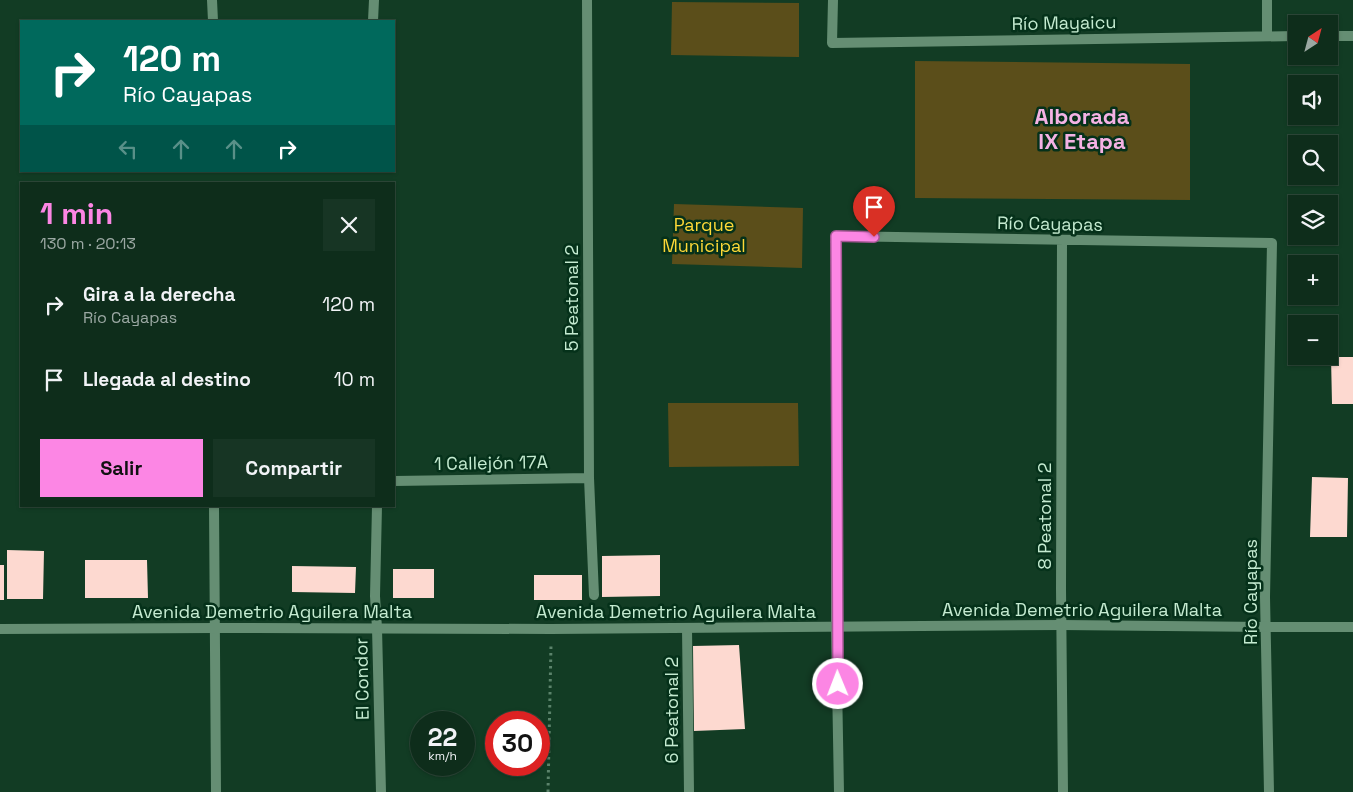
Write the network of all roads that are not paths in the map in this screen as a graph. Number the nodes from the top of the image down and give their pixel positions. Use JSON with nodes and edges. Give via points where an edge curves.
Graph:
{"nodes":[{"id":1,"x":212,"y":0,"type":"edge"},
{"id":2,"x":374,"y":0,"type":"edge"},
{"id":3,"x":587,"y":0,"type":"edge"},
{"id":4,"x":833,"y":0,"type":"edge"},
{"id":5,"x":1267,"y":0,"type":"edge"},
{"id":6,"x":213,"y":20,"type":"edge"},
{"id":7,"x":373,"y":20,"type":"edge"},
{"id":8,"x":1267,"y":36,"type":"junction"},
{"id":9,"x":1288,"y":36,"type":"edge"},
{"id":10,"x":1338,"y":36,"type":"edge"},
{"id":11,"x":1353,"y":36,"type":"edge"},
{"id":12,"x":1062,"y":240,"type":"junction"},
{"id":13,"x":589,"y":478,"type":"junction"},
{"id":14,"x":395,"y":481,"type":"edge"},
{"id":15,"x":214,"y":507,"type":"edge"},
{"id":16,"x":377,"y":507,"type":"edge"},
{"id":17,"x":594,"y":595,"type":"dead end"},
{"id":18,"x":1062,"y":625,"type":"junction"},
{"id":19,"x":836,"y":627,"type":"junction"},
{"id":20,"x":1267,"y":627,"type":"junction"},
{"id":21,"x":1353,"y":627,"type":"edge"},
{"id":22,"x":216,"y":628,"type":"junction"},
{"id":23,"x":377,"y":628,"type":"junction"},
{"id":24,"x":687,"y":628,"type":"junction"},
{"id":25,"x":0,"y":630,"type":"edge"},
{"id":26,"x":216,"y":792,"type":"edge"},
{"id":27,"x":381,"y":792,"type":"edge"},
{"id":28,"x":688,"y":792,"type":"edge"},
{"id":29,"x":839,"y":792,"type":"edge"},
{"id":30,"x":1063,"y":792,"type":"edge"},
{"id":31,"x":1269,"y":792,"type":"edge"}],
"edges":[{"from":1,"to":6,"type":"street"},
{"from":2,"to":7,"type":"street"},
{"from":3,"to":13,"type":"street","name":"5 Peatonal 2"},
{"from":4,"to":8,"type":"street","name":"Río Mayaicu","via":[[832,44]]},
{"from":5,"to":8,"type":"street"},
{"from":8,"to":9,"type":"street","name":"Río Mayaicu"},
{"from":10,"to":11,"type":"street"},
{"from":12,"to":18,"type":"street","name":"8 Peatonal 2"},
{"from":12,"to":19,"type":"street","name":"Río Cayapas","via":[[836,236]]},
{"from":12,"to":20,"type":"street","name":"Río Cayapas","via":[[1272,243]]},
{"from":13,"to":14,"type":"street","name":"1 Callejón 17A"},
{"from":13,"to":17,"type":"street","name":"5 Peatonal 2"},
{"from":15,"to":22,"type":"street"},
{"from":16,"to":23,"type":"street","name":"El Condor"},
{"from":18,"to":19,"type":"street","name":"Avenida Demetrio Aguilera Malta"},
{"from":18,"to":20,"type":"street","name":"Avenida Demetrio Aguilera Malta"},
{"from":18,"to":30,"type":"street","name":"8 Peatonal 2"},
{"from":19,"to":24,"type":"street","name":"Avenida Demetrio Aguilera Malta"},
{"from":19,"to":29,"type":"street","name":"Río Cayapas"},
{"from":20,"to":21,"type":"street","name":"Avenida Demetrio Aguilera Malta"},
{"from":20,"to":31,"type":"street","name":"Río Cayapas"},
{"from":22,"to":23,"type":"street","name":"Avenida Demetrio Aguilera Malta"},
{"from":22,"to":25,"type":"street","name":"Avenida Demetrio Aguilera Malta"},
{"from":22,"to":26,"type":"street"},
{"from":23,"to":24,"type":"street","name":"Avenida Demetrio Aguilera Malta"},
{"from":23,"to":27,"type":"street","name":"El Condor"},
{"from":24,"to":28,"type":"street","name":"6 Peatonal 2"}]}
